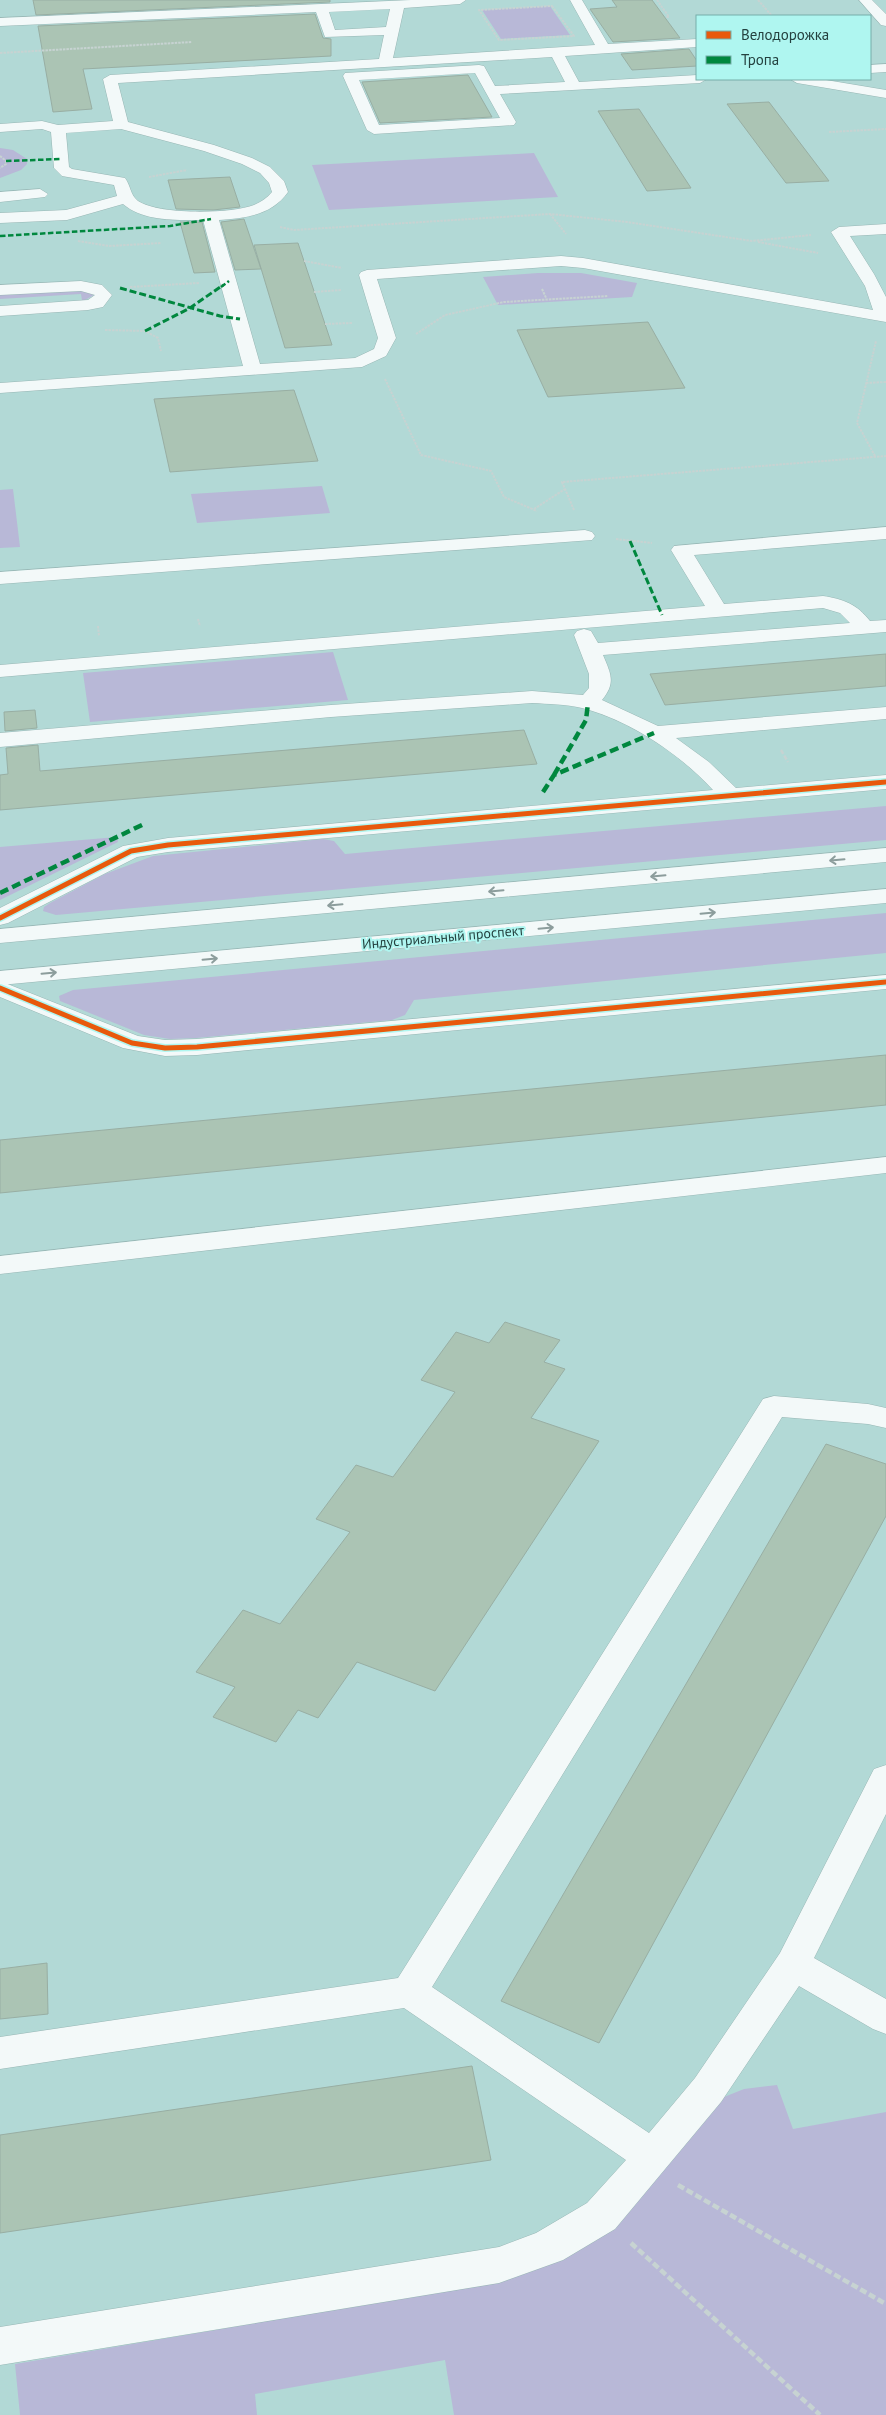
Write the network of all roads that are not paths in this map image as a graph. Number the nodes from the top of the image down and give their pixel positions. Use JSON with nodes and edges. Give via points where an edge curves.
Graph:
{"nodes":[{"id":1,"x":460,"y":0,"type":"edge"},
{"id":2,"x":576,"y":0,"type":"edge"},
{"id":3,"x":865,"y":0,"type":"edge"},
{"id":4,"x":398,"y":5,"type":"junction"},
{"id":5,"x":321,"y":8,"type":"junction"},
{"id":6,"x":0,"y":22,"type":"edge"},
{"id":7,"x":886,"y":22,"type":"edge"},
{"id":8,"x":392,"y":30,"type":"junction"},
{"id":9,"x":696,"y":43,"type":"edge"},
{"id":10,"x":604,"y":48,"type":"junction"},
{"id":11,"x":556,"y":53,"type":"junction"},
{"id":12,"x":385,"y":63,"type":"junction"},
{"id":13,"x":886,"y":68,"type":"edge"},
{"id":14,"x":871,"y":71,"type":"edge"},
{"id":15,"x":871,"y":72,"type":"edge"},
{"id":16,"x":696,"y":79,"type":"edge"},
{"id":17,"x":803,"y":80,"type":"edge"},
{"id":18,"x":574,"y":86,"type":"junction"},
{"id":19,"x":491,"y":90,"type":"junction"},
{"id":20,"x":886,"y":90,"type":"edge"},
{"id":21,"x":886,"y":94,"type":"edge"},
{"id":22,"x":121,"y":125,"type":"junction"},
{"id":23,"x":0,"y":128,"type":"edge"},
{"id":24,"x":58,"y":129,"type":"junction"},
{"id":25,"x":40,"y":194,"type":"dead end"},
{"id":26,"x":0,"y":197,"type":"edge"},
{"id":27,"x":126,"y":199,"type":"junction"},
{"id":28,"x":217,"y":215,"type":"junction"},
{"id":29,"x":0,"y":218,"type":"edge"},
{"id":30,"x":886,"y":229,"type":"edge"},
{"id":31,"x":0,"y":290,"type":"edge"},
{"id":32,"x":0,"y":311,"type":"edge"},
{"id":33,"x":884,"y":316,"type":"edge"},
{"id":34,"x":253,"y":370,"type":"junction"},
{"id":35,"x":0,"y":388,"type":"edge"},
{"id":36,"x":886,"y":533,"type":"edge"},
{"id":37,"x":585,"y":536,"type":"dead end"},
{"id":38,"x":0,"y":578,"type":"edge"},
{"id":39,"x":717,"y":609,"type":"junction"},
{"id":40,"x":578,"y":623,"type":"junction"},
{"id":41,"x":886,"y":626,"type":"edge"},
{"id":42,"x":864,"y":628,"type":"junction"},
{"id":43,"x":590,"y":650,"type":"junction"},
{"id":44,"x":0,"y":671,"type":"edge"},
{"id":45,"x":588,"y":703,"type":"junction"},
{"id":46,"x":886,"y":713,"type":"edge"},
{"id":47,"x":654,"y":733,"type":"junction"},
{"id":48,"x":0,"y":740,"type":"edge"},
{"id":49,"x":886,"y":782,"type":"edge"},
{"id":50,"x":732,"y":796,"type":"junction"},
{"id":51,"x":886,"y":855,"type":"edge"},
{"id":52,"x":886,"y":896,"type":"edge"},
{"id":53,"x":0,"y":918,"type":"edge"},
{"id":54,"x":0,"y":936,"type":"edge"},
{"id":55,"x":0,"y":978,"type":"edge"},
{"id":56,"x":886,"y":982,"type":"edge"},
{"id":57,"x":0,"y":988,"type":"edge"},
{"id":58,"x":886,"y":1165,"type":"edge"},
{"id":59,"x":0,"y":1265,"type":"edge"},
{"id":60,"x":886,"y":1418,"type":"edge"},
{"id":61,"x":882,"y":1795,"type":"edge"},
{"id":62,"x":792,"y":1964,"type":"junction"},
{"id":63,"x":409,"y":1992,"type":"junction"},
{"id":64,"x":886,"y":2018,"type":"edge"},
{"id":65,"x":0,"y":2053,"type":"edge"},
{"id":66,"x":653,"y":2157,"type":"junction"},
{"id":67,"x":0,"y":2346,"type":"edge"}],
"edges":[{"from":1,"to":4,"type":"street"},
{"from":2,"to":10,"type":"street"},
{"from":3,"to":7,"type":"street"},
{"from":4,"to":5,"type":"street"},
{"from":4,"to":8,"type":"street"},
{"from":5,"to":6,"type":"street"},
{"from":5,"to":8,"type":"street","via":[[330,34]]},
{"from":8,"to":12,"type":"street"},
{"from":9,"to":10,"type":"street"},
{"from":10,"to":11,"type":"street"},
{"from":11,"to":12,"type":"street"},
{"from":11,"to":18,"type":"street"},
{"from":12,"to":22,"type":"street","via":[[110,79]]},
{"from":13,"to":14,"type":"street"},
{"from":15,"to":20,"type":"street"},
{"from":16,"to":18,"type":"street"},
{"from":17,"to":21,"type":"street"},
{"from":18,"to":19,"type":"street"},
{"from":19,"to":19,"type":"street","via":[[508,122],[374,130],[350,76],[479,69]]},
{"from":22,"to":24,"type":"street"},
{"from":22,"to":28,"type":"street","via":[[247,161],[265,170],[276,181],[280,192],[276,200],[262,208]]},
{"from":23,"to":24,"type":"street","via":[[42,125]]},
{"from":24,"to":27,"type":"street","via":[[62,168],[67,173],[120,181]]},
{"from":25,"to":26,"type":"street"},
{"from":27,"to":28,"type":"street","via":[[138,207],[159,213]]},
{"from":27,"to":29,"type":"street","via":[[67,215]]},
{"from":28,"to":34,"type":"street","via":[[216,239]]},
{"from":30,"to":33,"type":"street","via":[[839,232],[858,260],[882,305]]},
{"from":31,"to":32,"type":"street","via":[[81,286],[100,290],[104,295],[88,305]]},
{"from":33,"to":34,"type":"street","via":[[583,262],[367,275],[387,338],[380,353],[356,363]]},
{"from":34,"to":35,"type":"street"},
{"from":36,"to":39,"type":"street","via":[[681,550]]},
{"from":37,"to":38,"type":"street"},
{"from":39,"to":40,"type":"street"},
{"from":39,"to":42,"type":"street","via":[[823,602],[839,604],[852,610]]},
{"from":40,"to":43,"type":"street"},
{"from":40,"to":44,"type":"street"},
{"from":41,"to":42,"type":"street"},
{"from":42,"to":43,"type":"street"},
{"from":43,"to":45,"type":"street","via":[[600,674],[600,689]]},
{"from":45,"to":47,"type":"street"},
{"from":45,"to":48,"type":"street","via":[[532,697]]},
{"from":46,"to":47,"type":"street"},
{"from":47,"to":50,"type":"street","via":[[716,778]]},
{"from":49,"to":50,"type":"street"},
{"from":50,"to":53,"type":"street","via":[[168,845],[132,851],[105,862]]},
{"from":51,"to":54,"type":"street","one_way":true},
{"from":55,"to":52,"type":"street","name":"Индустриальный проспект","one_way":true},
{"from":56,"to":57,"type":"street","via":[[165,1048],[132,1043]]},
{"from":58,"to":59,"type":"street"},
{"from":60,"to":63,"type":"street","via":[[774,1406]]},
{"from":61,"to":62,"type":"street"},
{"from":62,"to":64,"type":"street"},
{"from":62,"to":66,"type":"street","via":[[708,2090]]},
{"from":63,"to":65,"type":"street"},
{"from":63,"to":66,"type":"street"},
{"from":66,"to":67,"type":"street","via":[[600,2216],[549,2247],[498,2265]]}]}
